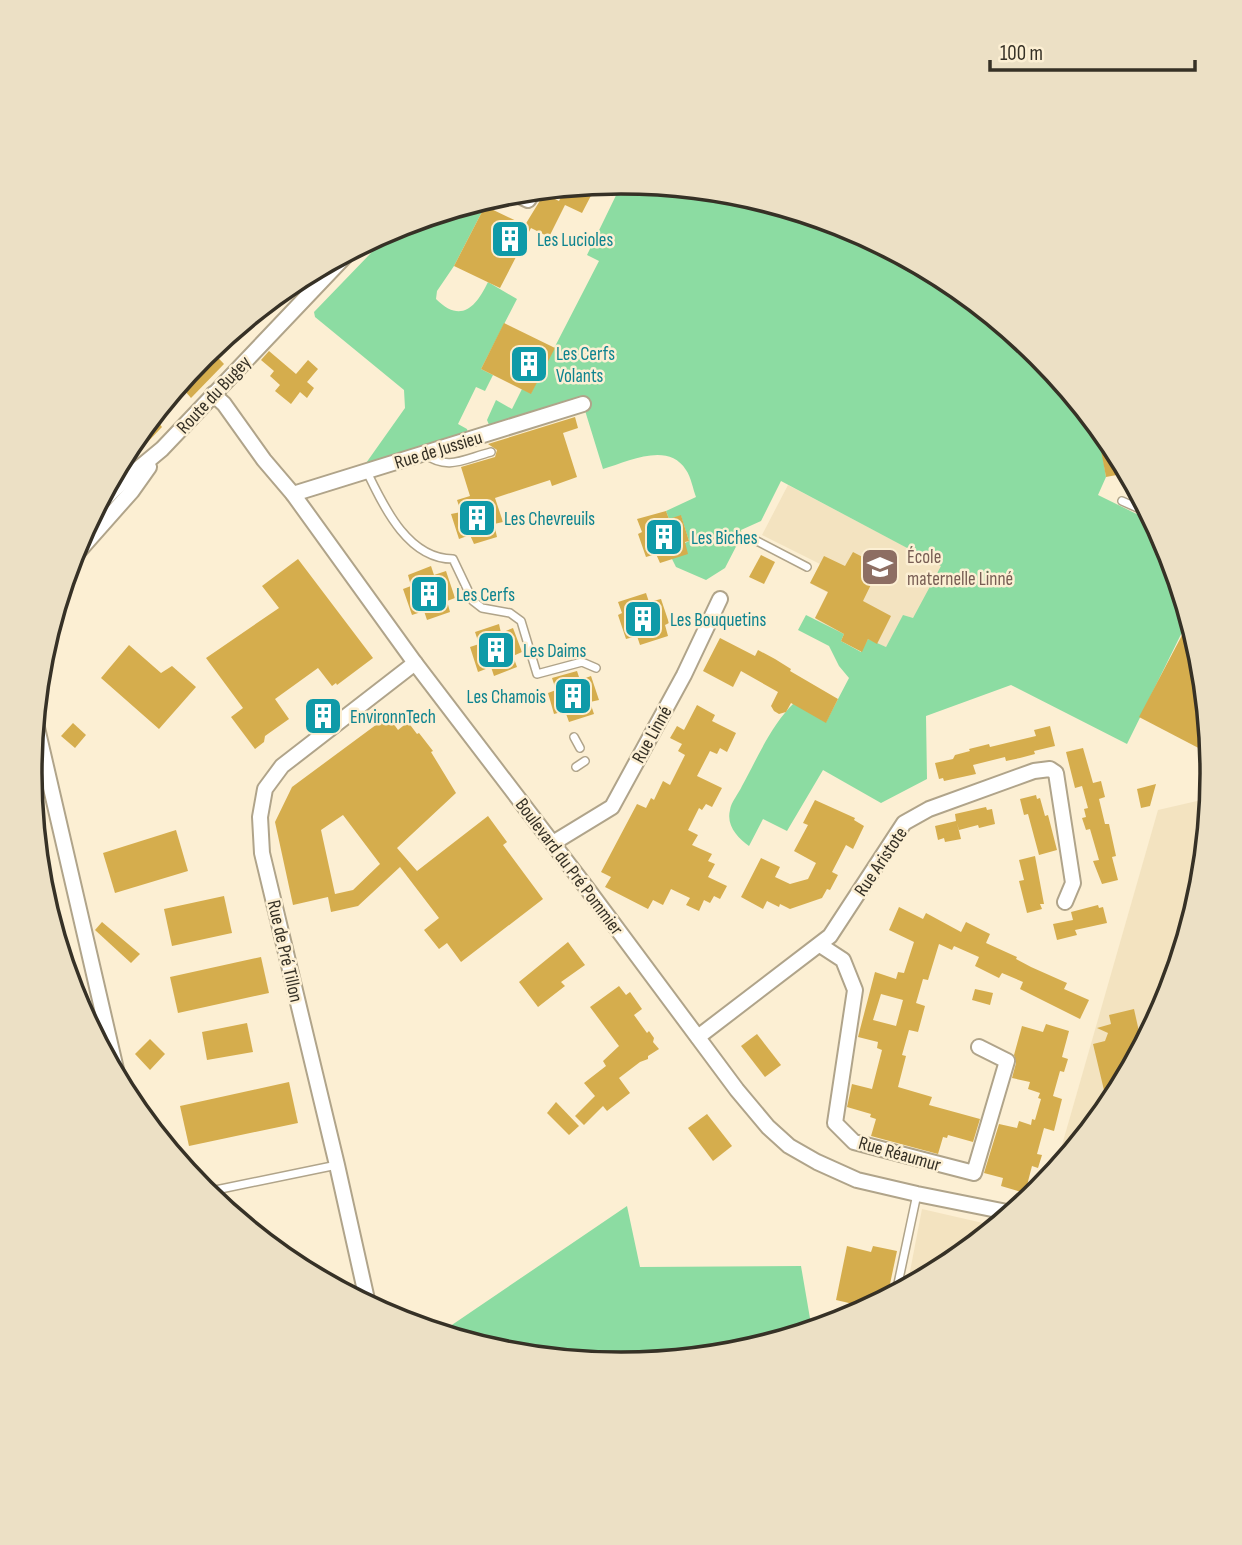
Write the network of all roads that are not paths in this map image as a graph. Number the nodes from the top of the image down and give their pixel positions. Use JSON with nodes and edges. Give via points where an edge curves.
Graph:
{"nodes":[{"id":1,"x":330,"y":272,"type":"edge"},
{"id":2,"x":214,"y":394,"type":"junction"},
{"id":3,"x":583,"y":404,"type":"dead end"},
{"id":4,"x":162,"y":449,"type":"junction"},
{"id":5,"x":491,"y":452,"type":"dead end"},
{"id":6,"x":423,"y":454,"type":"junction"},
{"id":7,"x":367,"y":471,"type":"junction"},
{"id":8,"x":119,"y":485,"type":"edge"},
{"id":9,"x":293,"y":494,"type":"junction"},
{"id":10,"x":1122,"y":501,"type":"dead end"},
{"id":11,"x":1135,"y":507,"type":"edge"},
{"id":12,"x":94,"y":534,"type":"edge"},
{"id":13,"x":755,"y":540,"type":"dead end"},
{"id":14,"x":807,"y":567,"type":"dead end"},
{"id":15,"x":720,"y":599,"type":"dead end"},
{"id":16,"x":415,"y":663,"type":"junction"},
{"id":17,"x":596,"y":668,"type":"dead end"},
{"id":18,"x":574,"y":737,"type":"dead end"},
{"id":19,"x":580,"y":748,"type":"dead end"},
{"id":20,"x":42,"y":754,"type":"edge"},
{"id":21,"x":585,"y":761,"type":"dead end"},
{"id":22,"x":576,"y":767,"type":"dead end"},
{"id":23,"x":553,"y":843,"type":"junction"},
{"id":24,"x":1065,"y":902,"type":"dead end"},
{"id":25,"x":820,"y":945,"type":"junction"},
{"id":26,"x":101,"y":1026,"type":"edge"},
{"id":27,"x":698,"y":1037,"type":"junction"},
{"id":28,"x":979,"y":1046,"type":"dead end"},
{"id":29,"x":337,"y":1165,"type":"junction"},
{"id":30,"x":219,"y":1189,"type":"edge"},
{"id":31,"x":917,"y":1194,"type":"junction"},
{"id":32,"x":1000,"y":1211,"type":"edge"},
{"id":33,"x":899,"y":1280,"type":"edge"},
{"id":34,"x":365,"y":1292,"type":"edge"}],
"edges":[{"from":1,"to":2,"type":"street","name":"Route du Bugey"},
{"from":2,"to":4,"type":"street","name":"Route du Bugey"},
{"from":2,"to":9,"type":"street","name":"Boulevard du Pré Pommier"},
{"from":3,"to":6,"type":"street","name":"Rue de Jussieu"},
{"from":4,"to":8,"type":"street","name":"Route du Bugey"},
{"from":4,"to":12,"type":"street","name":"Route du Bugey"},
{"from":5,"to":6,"type":"lane","via":[[448,464]]},
{"from":6,"to":7,"type":"street","name":"Rue de Jussieu"},
{"from":7,"to":9,"type":"street","name":"Rue de Jussieu"},
{"from":7,"to":17,"type":"lane","via":[[389,516],[419,548],[453,559],[472,601],[521,621],[537,674],[582,662]]},
{"from":9,"to":16,"type":"street","name":"Boulevard du Pré Pommier"},
{"from":10,"to":11,"type":"lane"},
{"from":13,"to":14,"type":"lane"},
{"from":15,"to":23,"type":"street","name":"Rue Linné","via":[[611,807]]},
{"from":16,"to":23,"type":"street","name":"Boulevard du Pré Pommier"},
{"from":16,"to":29,"type":"street","name":"Rue de Pré Tillon","via":[[282,766],[265,789],[260,817],[262,853]]},
{"from":18,"to":19,"type":"lane"},
{"from":20,"to":26,"type":"street"},
{"from":21,"to":22,"type":"lane"},
{"from":23,"to":27,"type":"street","name":"Boulevard du Pré Pommier"},
{"from":24,"to":25,"type":"street","name":"Rue Aristote","via":[[1073,883],[1056,773],[1034,771],[929,808],[904,823]]},
{"from":25,"to":27,"type":"street","name":"Rue Aristote"},
{"from":25,"to":28,"type":"street","name":"Rue Réaumur","via":[[843,961],[855,990],[835,1123],[854,1142],[974,1173],[1007,1061]]},
{"from":27,"to":31,"type":"street","name":"Boulevard du Pré Pommier","via":[[737,1090],[789,1146],[857,1180]]},
{"from":29,"to":30,"type":"lane"},
{"from":29,"to":34,"type":"street","name":"Rue de Pré Tillon"},
{"from":31,"to":32,"type":"street","name":"Boulevard du Pré Pommier"},
{"from":31,"to":33,"type":"lane"}]}
